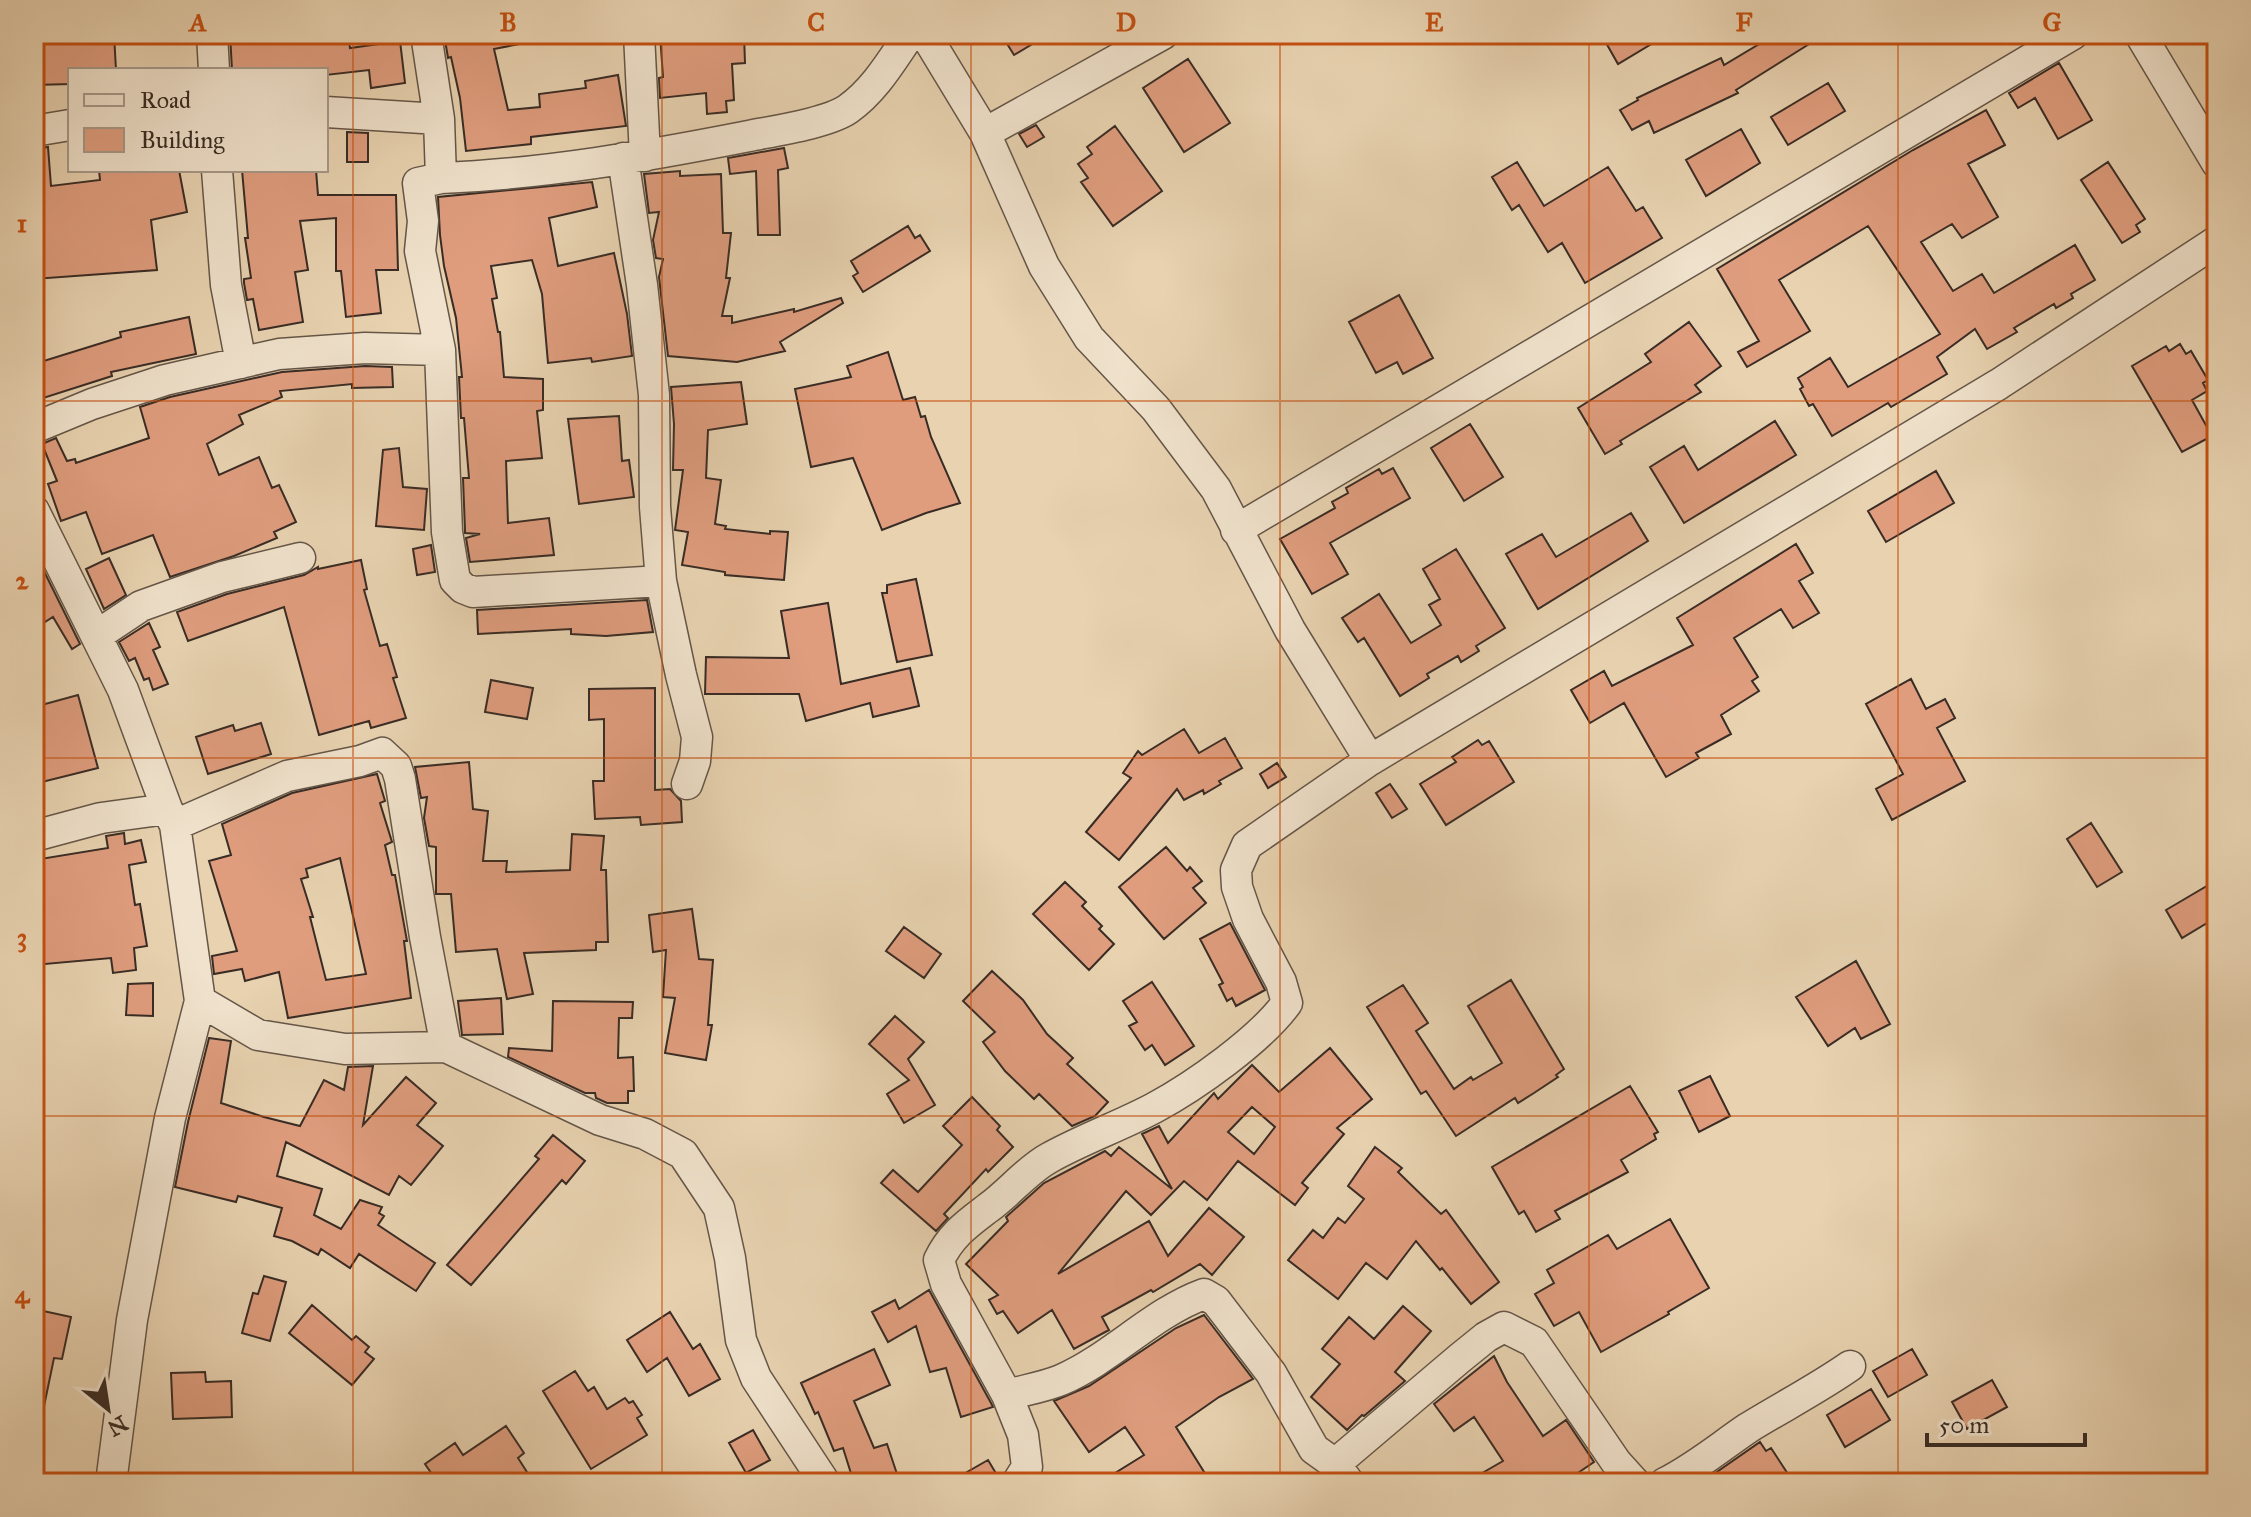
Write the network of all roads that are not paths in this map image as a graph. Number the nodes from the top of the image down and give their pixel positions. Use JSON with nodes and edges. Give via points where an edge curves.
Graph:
{"nodes":[{"id":1,"x":212,"y":34,"type":"edge"},
{"id":2,"x":426,"y":34,"type":"edge"},
{"id":3,"x":639,"y":34,"type":"edge"},
{"id":4,"x":910,"y":34,"type":"edge"},
{"id":5,"x":925,"y":34,"type":"edge"},
{"id":6,"x":1163,"y":34,"type":"edge"},
{"id":7,"x":2073,"y":34,"type":"edge"},
{"id":8,"x":2140,"y":34,"type":"edge"},
{"id":9,"x":214,"y":68,"type":"edge"},
{"id":10,"x":328,"y":112,"type":"edge"},
{"id":11,"x":439,"y":119,"type":"junction"},
{"id":12,"x":68,"y":125,"type":"edge"},
{"id":13,"x":34,"y":131,"type":"edge"},
{"id":14,"x":985,"y":133,"type":"junction"},
{"id":15,"x":634,"y":157,"type":"junction"},
{"id":16,"x":2217,"y":163,"type":"edge"},
{"id":17,"x":217,"y":172,"type":"edge"},
{"id":18,"x":441,"y":178,"type":"junction"},
{"id":19,"x":2217,"y":241,"type":"edge"},
{"id":20,"x":440,"y":350,"type":"junction"},
{"id":21,"x":241,"y":363,"type":"junction"},
{"id":22,"x":34,"y":428,"type":"edge"},
{"id":23,"x":34,"y":511,"type":"edge"},
{"id":24,"x":1236,"y":530,"type":"junction"},
{"id":25,"x":300,"y":558,"type":"dead end"},
{"id":26,"x":661,"y":581,"type":"junction"},
{"id":27,"x":96,"y":636,"type":"junction"},
{"id":28,"x":1370,"y":760,"type":"junction"},
{"id":29,"x":687,"y":784,"type":"dead end"},
{"id":30,"x":171,"y":817,"type":"junction"},
{"id":31,"x":34,"y":836,"type":"edge"},
{"id":32,"x":200,"y":1001,"type":"junction"},
{"id":33,"x":446,"y":1047,"type":"junction"},
{"id":34,"x":1850,"y":1366,"type":"dead end"},
{"id":35,"x":1007,"y":1395,"type":"junction"},
{"id":36,"x":1342,"y":1474,"type":"edge"},
{"id":37,"x":111,"y":1483,"type":"edge"},
{"id":38,"x":825,"y":1483,"type":"edge"},
{"id":39,"x":1017,"y":1483,"type":"edge"},
{"id":40,"x":1635,"y":1483,"type":"edge"},
{"id":41,"x":1665,"y":1483,"type":"edge"}],
"edges":[{"from":1,"to":9,"type":"street"},
{"from":2,"to":11,"type":"street"},
{"from":3,"to":15,"type":"street"},
{"from":4,"to":15,"type":"street","via":[[869,91],[846,111],[796,127]]},
{"from":5,"to":14,"type":"street"},
{"from":6,"to":14,"type":"street"},
{"from":7,"to":24,"type":"street"},
{"from":8,"to":16,"type":"street"},
{"from":10,"to":11,"type":"street"},
{"from":11,"to":18,"type":"street"},
{"from":12,"to":13,"type":"street"},
{"from":14,"to":24,"type":"street","via":[[1044,266],[1089,338],[1156,409],[1216,489]]},
{"from":15,"to":18,"type":"street","via":[[509,176]]},
{"from":15,"to":26,"type":"street","via":[[654,395]]},
{"from":17,"to":21,"type":"street","via":[[226,285]]},
{"from":18,"to":20,"type":"street","via":[[418,183],[420,251]]},
{"from":19,"to":28,"type":"street","via":[[1999,384]]},
{"from":20,"to":21,"type":"street","via":[[365,348],[279,354]]},
{"from":20,"to":26,"type":"street","via":[[447,532],[455,580],[473,592]]},
{"from":21,"to":22,"type":"street","via":[[165,380]]},
{"from":23,"to":27,"type":"street"},
{"from":24,"to":28,"type":"street"},
{"from":25,"to":27,"type":"street","via":[[222,577],[141,606]]},
{"from":26,"to":29,"type":"street","via":[[697,737]]},
{"from":27,"to":30,"type":"street","via":[[123,690]]},
{"from":28,"to":35,"type":"street","via":[[1247,845],[1236,870],[1248,919],[1287,1003],[1273,1022],[1157,1107],[1046,1159],[948,1242],[939,1260],[946,1284]]},
{"from":30,"to":31,"type":"street","via":[[101,818]]},
{"from":30,"to":32,"type":"street"},
{"from":30,"to":33,"type":"street","via":[[287,776],[382,753],[390,759],[400,779]]},
{"from":32,"to":33,"type":"street","via":[[258,1035],[345,1049]]},
{"from":32,"to":37,"type":"street","via":[[170,1118],[132,1320]]},
{"from":33,"to":38,"type":"street","via":[[683,1154],[719,1208],[741,1340],[756,1378]]},
{"from":34,"to":41,"type":"street"},
{"from":35,"to":36,"type":"street","via":[[1061,1380],[1204,1294],[1216,1301],[1271,1373],[1314,1449]]},
{"from":35,"to":39,"type":"street","via":[[1023,1435],[1027,1467]]},
{"from":36,"to":40,"type":"street","via":[[1460,1358],[1504,1327],[1534,1342]]}]}
